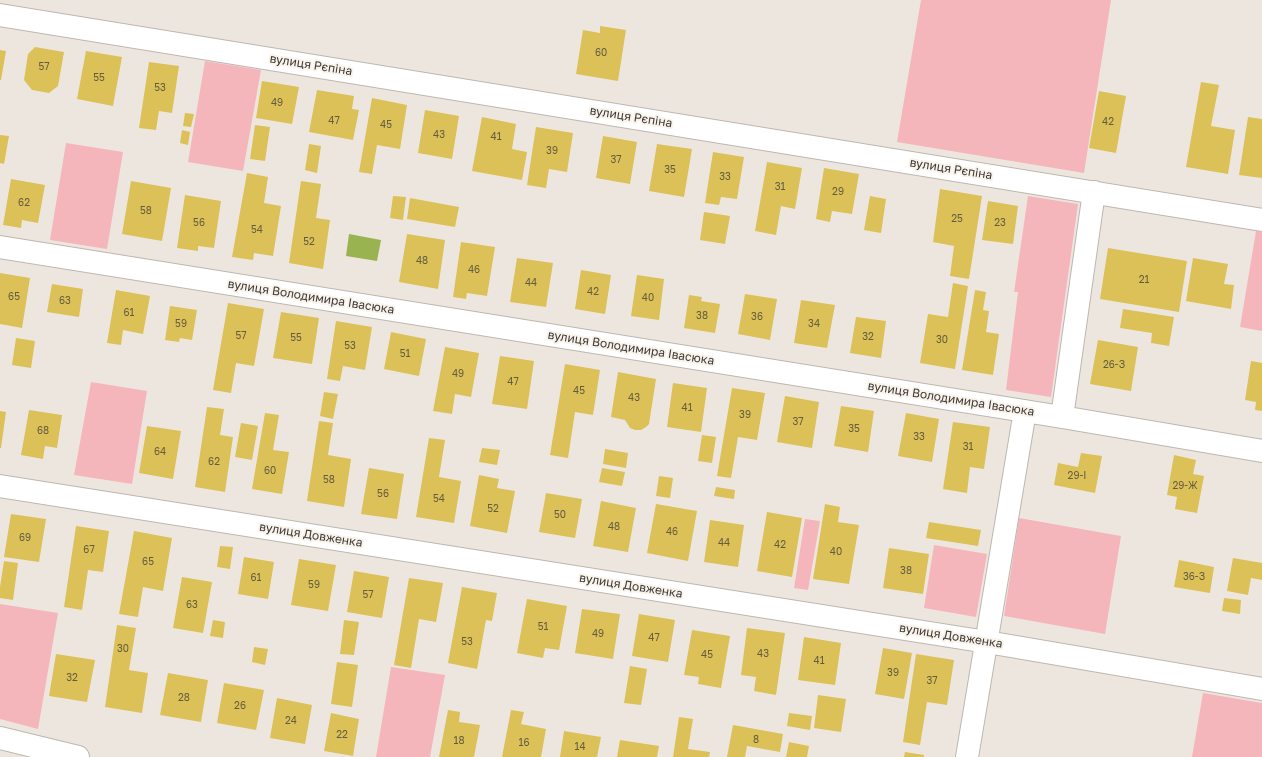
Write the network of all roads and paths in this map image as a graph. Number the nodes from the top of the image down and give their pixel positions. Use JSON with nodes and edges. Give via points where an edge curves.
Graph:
{"nodes":[{"id":1,"x":0,"y":15,"type":"edge"},
{"id":2,"x":1094,"y":192,"type":"junction"},
{"id":3,"x":1262,"y":220,"type":"edge"},
{"id":4,"x":0,"y":247,"type":"edge"},
{"id":5,"x":1025,"y":411,"type":"junction"},
{"id":6,"x":1062,"y":417,"type":"junction"},
{"id":7,"x":1262,"y":451,"type":"edge"},
{"id":8,"x":0,"y":486,"type":"edge"},
{"id":9,"x":987,"y":642,"type":"junction"},
{"id":10,"x":1262,"y":689,"type":"edge"},
{"id":11,"x":0,"y":738,"type":"edge"},
{"id":12,"x":78,"y":757,"type":"edge"},
{"id":13,"x":967,"y":757,"type":"edge"}],
"edges":[{"from":1,"to":2,"type":"street","name":"вулиця Рєпіна"},
{"from":2,"to":3,"type":"street","name":"вулиця Рєпіна"},
{"from":2,"to":6,"type":"street"},
{"from":4,"to":5,"type":"street","name":"вулиця Володимира Івасюка"},
{"from":5,"to":6,"type":"street","name":"вулиця Володимира Івасюка"},
{"from":5,"to":9,"type":"street"},
{"from":6,"to":7,"type":"street","name":"вулиця Володимира Івасюка"},
{"from":8,"to":9,"type":"street","name":"вулиця Довженка"},
{"from":9,"to":10,"type":"street","name":"вулиця Довженка"},
{"from":9,"to":13,"type":"street"},
{"from":11,"to":12,"type":"street"}]}
